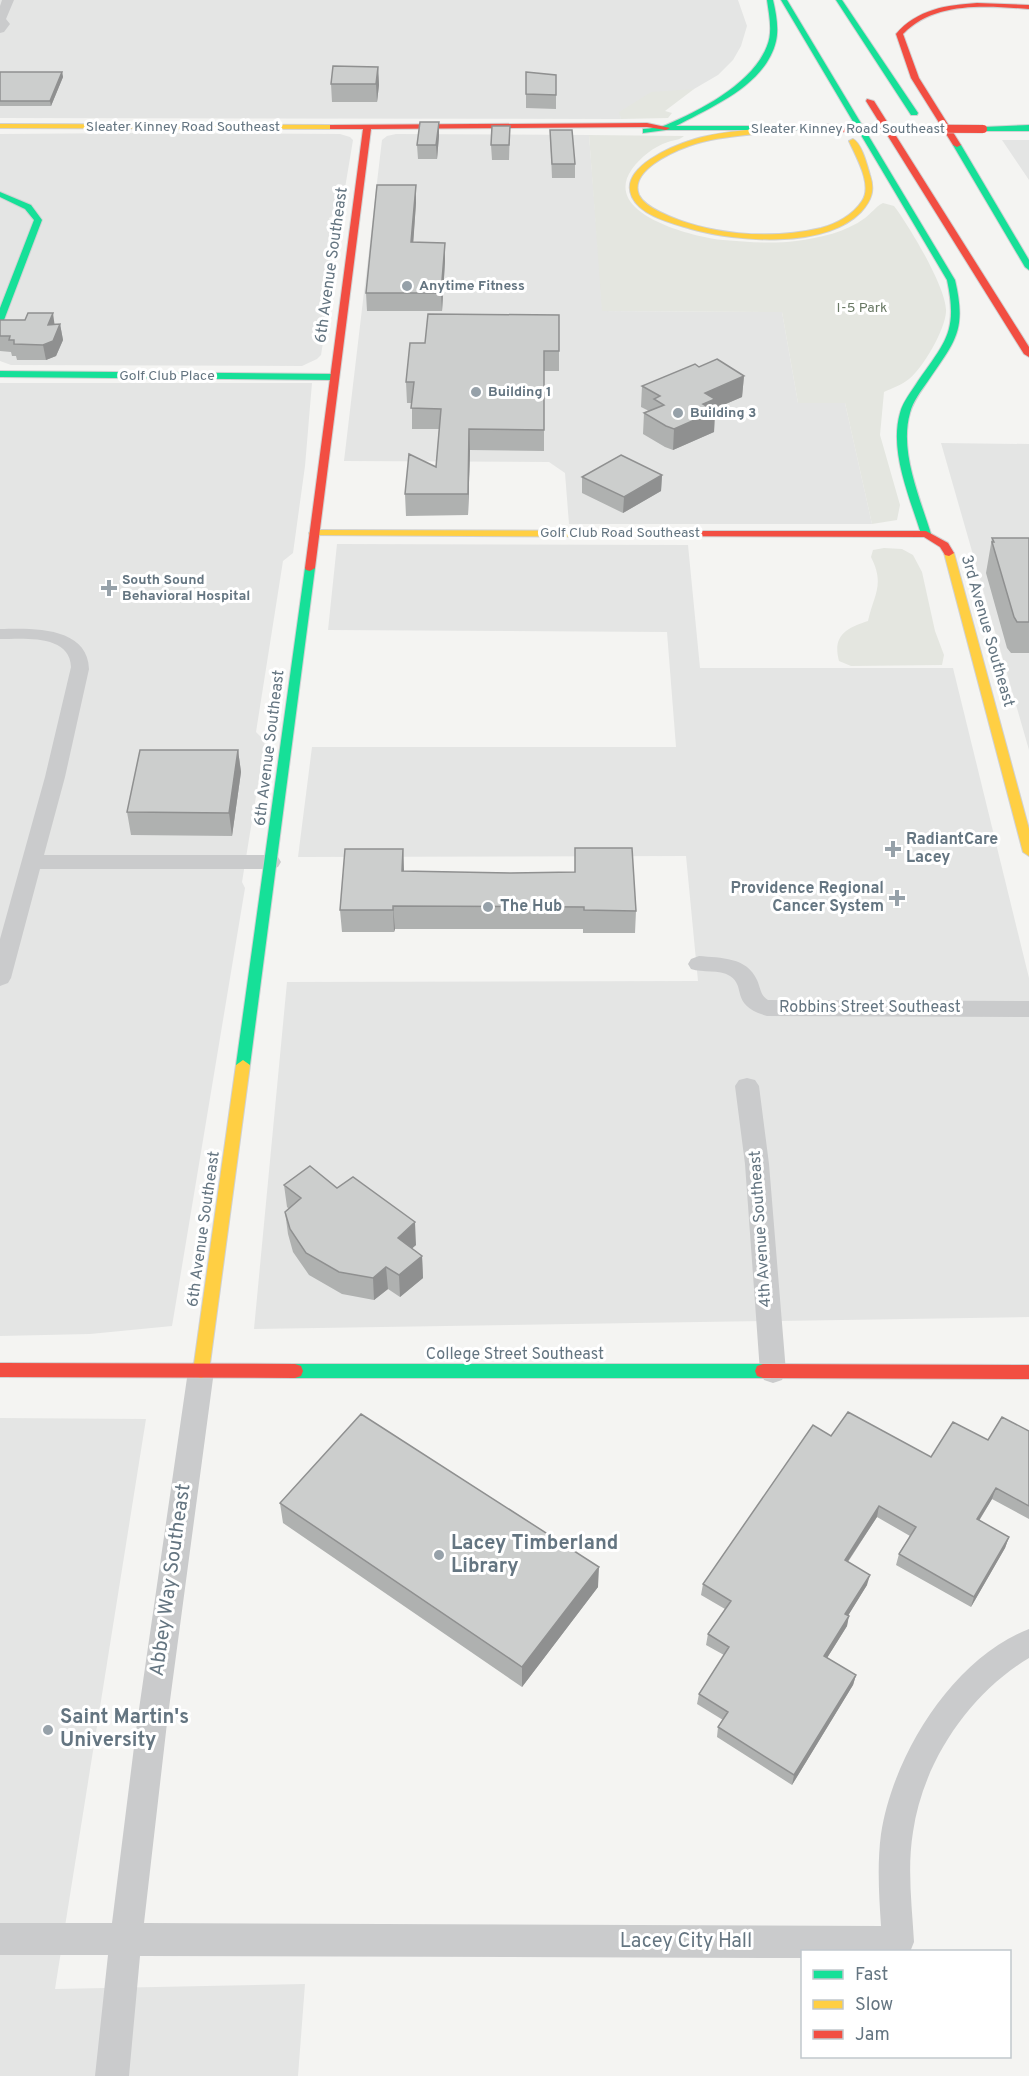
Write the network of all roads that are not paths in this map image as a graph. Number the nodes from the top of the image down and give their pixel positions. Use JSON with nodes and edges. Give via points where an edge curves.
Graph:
{"nodes":[{"id":1,"x":9,"y":0,"type":"edge"},
{"id":2,"x":770,"y":0,"type":"edge"},
{"id":3,"x":784,"y":0,"type":"edge"},
{"id":4,"x":839,"y":0,"type":"edge"},
{"id":5,"x":1029,"y":7,"type":"edge"},
{"id":6,"x":0,"y":30,"type":"edge"},
{"id":7,"x":830,"y":77,"type":"junction"},
{"id":8,"x":864,"y":91,"type":"dead end"},
{"id":9,"x":0,"y":126,"type":"edge"},
{"id":10,"x":367,"y":127,"type":"junction"},
{"id":11,"x":666,"y":128,"type":"junction"},
{"id":12,"x":781,"y":128,"type":"junction"},
{"id":13,"x":1029,"y":128,"type":"edge"},
{"id":14,"x":931,"y":138,"type":"dead end"},
{"id":15,"x":0,"y":194,"type":"edge"},
{"id":16,"x":990,"y":228,"type":"dead end"},
{"id":17,"x":1026,"y":272,"type":"edge"},
{"id":18,"x":0,"y":320,"type":"edge"},
{"id":19,"x":1029,"y":354,"type":"edge"},
{"id":20,"x":0,"y":374,"type":"edge"},
{"id":21,"x":333,"y":377,"type":"junction"},
{"id":22,"x":314,"y":533,"type":"junction"},
{"id":23,"x":926,"y":534,"type":"junction"},
{"id":24,"x":0,"y":634,"type":"edge"},
{"id":25,"x":1029,"y":852,"type":"edge"},
{"id":26,"x":31,"y":862,"type":"junction"},
{"id":27,"x":271,"y":862,"type":"junction"},
{"id":28,"x":699,"y":964,"type":"dead end"},
{"id":29,"x":0,"y":978,"type":"edge"},
{"id":30,"x":1029,"y":1009,"type":"edge"},
{"id":31,"x":747,"y":1086,"type":"dead end"},
{"id":32,"x":0,"y":1371,"type":"edge"},
{"id":33,"x":201,"y":1371,"type":"junction"},
{"id":34,"x":773,"y":1372,"type":"junction"},
{"id":35,"x":1029,"y":1372,"type":"edge"},
{"id":36,"x":1029,"y":1642,"type":"edge"},
{"id":37,"x":125,"y":1939,"type":"junction"},
{"id":38,"x":0,"y":1940,"type":"edge"},
{"id":39,"x":112,"y":2076,"type":"edge"}],
"edges":[{"from":1,"to":6,"type":"street"},
{"from":2,"to":11,"type":"main road","via":[[773,36],[758,68],[731,90]]},
{"from":3,"to":7,"type":"main road"},
{"from":4,"to":14,"type":"main road"},
{"from":5,"to":17,"type":"main road","via":[[979,4],[942,9],[914,18],[899,34],[915,78]]},
{"from":7,"to":12,"type":"main road","via":[[867,180],[865,204],[849,219],[826,230],[807,233],[730,234],[664,218],[645,208],[634,194],[633,185],[640,170],[665,152],[714,137]]},
{"from":7,"to":23,"type":"main road","via":[[951,280],[958,301],[959,322],[952,343],[918,387],[903,419],[903,440]]},
{"from":8,"to":19,"type":"main road"},
{"from":9,"to":10,"type":"main road","name":"Sleater Kinney Road Southeast"},
{"from":10,"to":11,"type":"main road","name":"Sleater Kinney Road Southeast","via":[[582,131]]},
{"from":10,"to":11,"type":"main road","name":"Sleater Kinney Road Southeast","via":[[647,124]]},
{"from":10,"to":21,"type":"main road","name":"6th Avenue Southeast"},
{"from":11,"to":12,"type":"main road","name":"Sleater Kinney Road Southeast"},
{"from":12,"to":13,"type":"main road","name":"Sleater Kinney Road Southeast","bridge":true},
{"from":15,"to":18,"type":"main road","via":[[32,210],[38,220]]},
{"from":16,"to":17,"type":"main road"},
{"from":20,"to":21,"type":"main road","name":"Golf Club Place"},
{"from":21,"to":22,"type":"main road","name":"6th Avenue Southeast"},
{"from":22,"to":23,"type":"main road","name":"Golf Club Road Southeast"},
{"from":22,"to":27,"type":"main road","name":"6th Avenue Southeast"},
{"from":23,"to":25,"type":"main road","name":"3rd Avenue Southeast","via":[[944,545],[951,557]]},
{"from":24,"to":26,"type":"street","via":[[34,634],[70,645],[78,655],[80,669]]},
{"from":26,"to":27,"type":"street"},
{"from":26,"to":29,"type":"street"},
{"from":27,"to":33,"type":"main road","name":"6th Avenue Southeast"},
{"from":28,"to":30,"type":"street","name":"Robbins Street Southeast","via":[[738,970],[747,981],[749,996],[758,1006],[767,1008]]},
{"from":31,"to":34,"type":"street","name":"4th Avenue Southeast"},
{"from":32,"to":33,"type":"main road","name":"College Street Southeast"},
{"from":33,"to":34,"type":"main road","name":"College Street Southeast"},
{"from":33,"to":37,"type":"street","name":"Abbey Way Southeast","via":[[166,1606]]},
{"from":34,"to":35,"type":"main road","name":"College Street Southeast"},
{"from":36,"to":37,"type":"street","name":"Lacey City Hall","via":[[996,1662],[967,1689],[916,1767],[897,1830],[894,1877],[898,1942]]},
{"from":37,"to":38,"type":"street"},
{"from":37,"to":39,"type":"street","name":"Abbey Way Southeast"}]}
